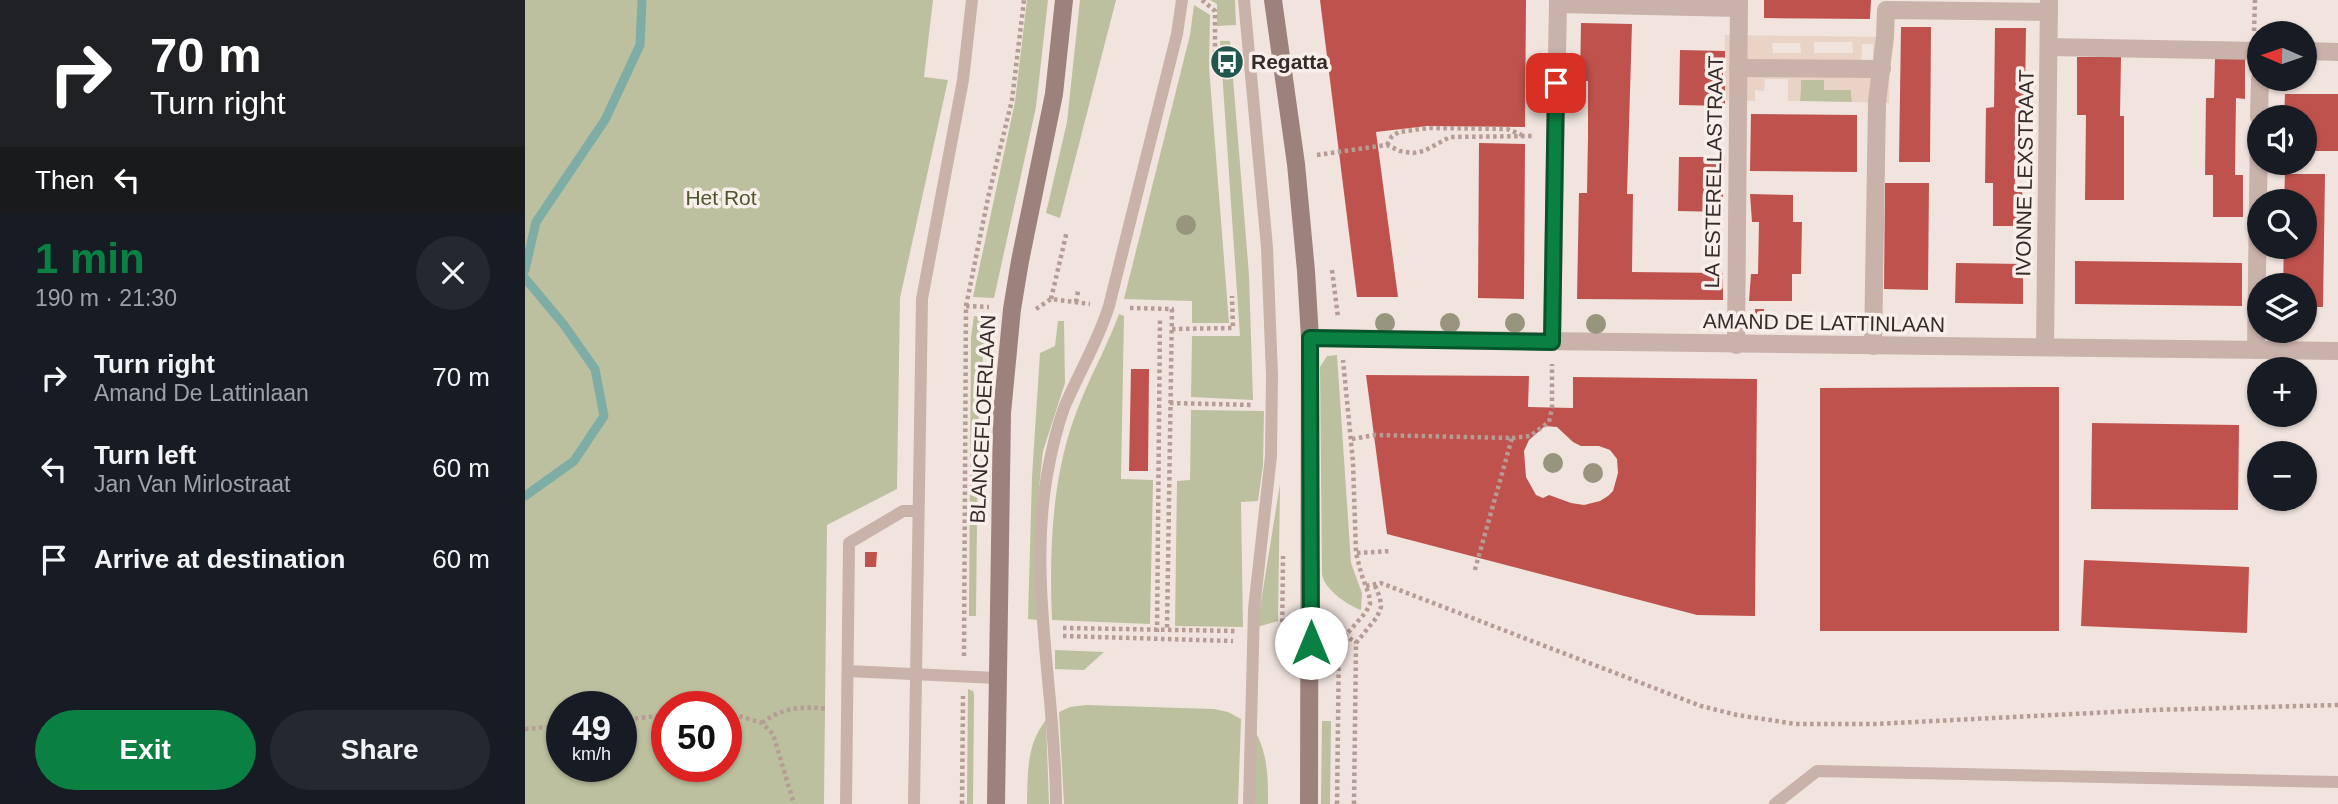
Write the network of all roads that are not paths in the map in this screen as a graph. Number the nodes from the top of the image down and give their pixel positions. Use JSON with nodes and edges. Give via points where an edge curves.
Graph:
{"nodes":[{"id":1,"x":972,"y":0,"type":"edge"},
{"id":2,"x":1064,"y":0,"type":"edge"},
{"id":3,"x":1182,"y":0,"type":"edge"},
{"id":4,"x":1244,"y":0,"type":"edge"},
{"id":5,"x":1273,"y":0,"type":"edge"},
{"id":6,"x":1558,"y":2,"type":"edge"},
{"id":7,"x":1739,"y":4,"type":"edge"},
{"id":8,"x":2049,"y":6,"type":"edge"},
{"id":9,"x":2049,"y":47,"type":"junction"},
{"id":10,"x":2247,"y":51,"type":"edge"},
{"id":11,"x":2317,"y":51,"type":"edge"},
{"id":12,"x":2338,"y":52,"type":"edge"},
{"id":13,"x":1738,"y":68,"type":"junction"},
{"id":14,"x":1882,"y":69,"type":"junction"},
{"id":15,"x":2258,"y":175,"type":"edge"},
{"id":16,"x":1310,"y":338,"type":"junction"},
{"id":17,"x":1552,"y":342,"type":"junction"},
{"id":18,"x":1736,"y":345,"type":"junction"},
{"id":19,"x":1873,"y":346,"type":"junction"},
{"id":20,"x":2045,"y":347,"type":"junction"},
{"id":21,"x":2256,"y":350,"type":"junction"},
{"id":22,"x":2338,"y":351,"type":"edge"},
{"id":23,"x":918,"y":511,"type":"junction"},
{"id":24,"x":848,"y":671,"type":"junction"},
{"id":25,"x":917,"y":673,"type":"junction"},
{"id":26,"x":997,"y":678,"type":"junction"},
{"id":27,"x":2338,"y":782,"type":"edge"},
{"id":28,"x":846,"y":804,"type":"edge"},
{"id":29,"x":914,"y":804,"type":"edge"},
{"id":30,"x":996,"y":804,"type":"edge"},
{"id":31,"x":1056,"y":804,"type":"edge"},
{"id":32,"x":1249,"y":804,"type":"edge"},
{"id":33,"x":1309,"y":804,"type":"edge"},
{"id":34,"x":1775,"y":804,"type":"edge"}],
"edges":[{"from":1,"to":23,"type":"lane","via":[[963,80],[922,299]]},
{"from":2,"to":26,"type":"main road","name":"BLANCEFLOERLAAN","via":[[1054,94],[1012,309],[1002,413]]},
{"from":3,"to":31,"type":"lane","via":[[1109,306],[1064,409],[1047,473],[1042,538]]},
{"from":4,"to":32,"type":"lane","via":[[1267,247],[1272,404],[1271,468],[1253,642]]},
{"from":5,"to":16,"type":"main road","via":[[1298,177]]},
{"from":6,"to":7,"type":"street"},
{"from":6,"to":17,"type":"street"},
{"from":7,"to":13,"type":"street","name":"LA ESTERELLASTRAAT"},
{"from":8,"to":9,"type":"street","name":"IVONNE LEXSTRAAT"},
{"from":8,"to":14,"type":"street","via":[[1886,10]]},
{"from":9,"to":10,"type":"street"},
{"from":9,"to":20,"type":"street","name":"IVONNE LEXSTRAAT"},
{"from":11,"to":12,"type":"street"},
{"from":13,"to":14,"type":"street"},
{"from":13,"to":18,"type":"street","name":"LA ESTERELLASTRAAT"},
{"from":14,"to":19,"type":"street","via":[[1877,102]]},
{"from":15,"to":21,"type":"street"},
{"from":16,"to":17,"type":"street","name":"AMAND DE LATTINLAAN"},
{"from":16,"to":33,"type":"main road"},
{"from":17,"to":18,"type":"street","name":"AMAND DE LATTINLAAN"},
{"from":18,"to":19,"type":"street","name":"AMAND DE LATTINLAAN"},
{"from":19,"to":20,"type":"street","name":"AMAND DE LATTINLAAN"},
{"from":20,"to":21,"type":"street","name":"AMAND DE LATTINLAAN"},
{"from":21,"to":22,"type":"street","name":"AMAND DE LATTINLAAN"},
{"from":23,"to":24,"type":"lane","via":[[902,511],[849,542]]},
{"from":23,"to":25,"type":"lane"},
{"from":24,"to":25,"type":"lane"},
{"from":24,"to":28,"type":"lane"},
{"from":25,"to":26,"type":"lane"},
{"from":25,"to":29,"type":"lane"},
{"from":26,"to":30,"type":"main road","name":"BLANCEFLOERLAAN"},
{"from":27,"to":34,"type":"lane","via":[[1817,771]]}]}
